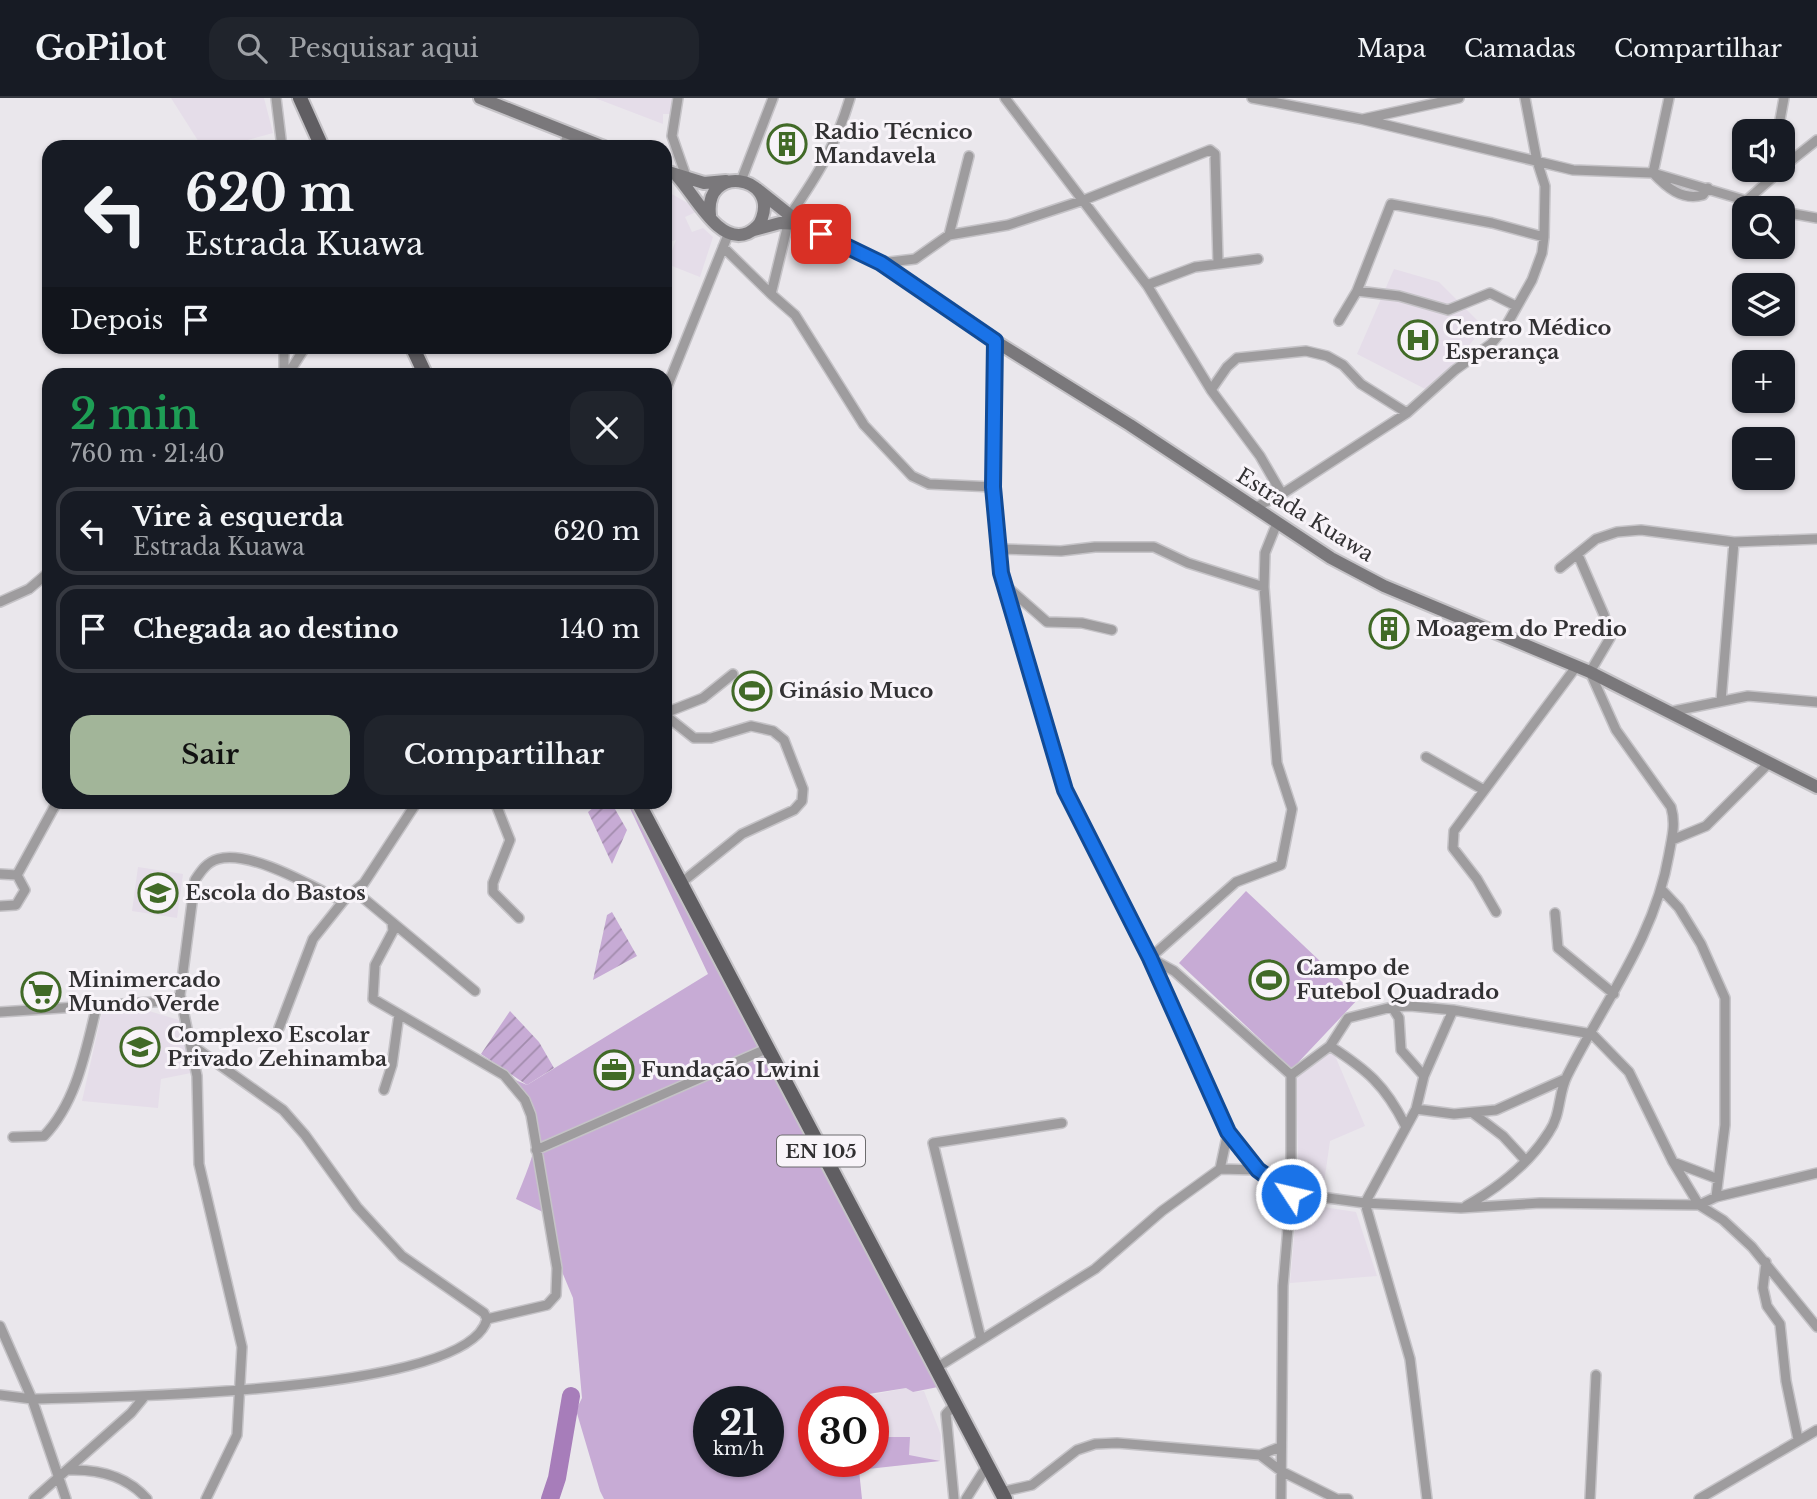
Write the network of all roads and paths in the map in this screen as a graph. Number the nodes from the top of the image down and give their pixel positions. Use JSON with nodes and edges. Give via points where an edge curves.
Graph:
{"nodes":[{"id":1,"x":276,"y":98,"type":"edge"},
{"id":2,"x":300,"y":98,"type":"edge"},
{"id":3,"x":480,"y":98,"type":"edge"},
{"id":4,"x":678,"y":98,"type":"edge"},
{"id":5,"x":773,"y":98,"type":"edge"},
{"id":6,"x":850,"y":98,"type":"edge"},
{"id":7,"x":1005,"y":98,"type":"edge"},
{"id":8,"x":1252,"y":98,"type":"edge"},
{"id":9,"x":1459,"y":98,"type":"edge"},
{"id":10,"x":1525,"y":98,"type":"edge"},
{"id":11,"x":1669,"y":98,"type":"edge"},
{"id":12,"x":1784,"y":98,"type":"edge"},
{"id":13,"x":1291,"y":102,"type":"edge"},
{"id":14,"x":1780,"y":119,"type":"edge"},
{"id":15,"x":1361,"y":120,"type":"junction"},
{"id":16,"x":568,"y":133,"type":"junction"},
{"id":17,"x":281,"y":140,"type":"edge"},
{"id":18,"x":319,"y":140,"type":"edge"},
{"id":19,"x":566,"y":140,"type":"edge"},
{"id":20,"x":586,"y":140,"type":"edge"},
{"id":21,"x":1817,"y":141,"type":"edge"},
{"id":22,"x":969,"y":156,"type":"dead end"},
{"id":23,"x":1795,"y":159,"type":"edge"},
{"id":24,"x":1537,"y":162,"type":"junction"},
{"id":25,"x":1653,"y":173,"type":"junction"},
{"id":26,"x":676,"y":175,"type":"edge"},
{"id":27,"x":736,"y":181,"type":"junction"},
{"id":28,"x":1769,"y":182,"type":"edge"},
{"id":29,"x":757,"y":189,"type":"junction"},
{"id":30,"x":1734,"y":196,"type":"edge"},
{"id":31,"x":1752,"y":196,"type":"edge"},
{"id":32,"x":1084,"y":200,"type":"junction"},
{"id":33,"x":1795,"y":214,"type":"edge"},
{"id":34,"x":710,"y":215,"type":"junction"},
{"id":35,"x":1817,"y":218,"type":"edge"},
{"id":36,"x":793,"y":221,"type":"junction"},
{"id":37,"x":754,"y":230,"type":"junction"},
{"id":38,"x":949,"y":235,"type":"junction"},
{"id":39,"x":1544,"y":237,"type":"junction"},
{"id":40,"x":726,"y":241,"type":"junction"},
{"id":41,"x":1258,"y":259,"type":"dead end"},
{"id":42,"x":1218,"y":262,"type":"junction"},
{"id":43,"x":881,"y":263,"type":"junction"},
{"id":44,"x":1147,"y":285,"type":"junction"},
{"id":45,"x":1357,"y":291,"type":"junction"},
{"id":46,"x":771,"y":294,"type":"junction"},
{"id":47,"x":1516,"y":306,"type":"junction"},
{"id":48,"x":1339,"y":321,"type":"dead end"},
{"id":49,"x":995,"y":341,"type":"junction"},
{"id":50,"x":672,"y":375,"type":"edge"},
{"id":51,"x":1211,"y":390,"type":"junction"},
{"id":52,"x":1407,"y":412,"type":"junction"},
{"id":53,"x":993,"y":487,"type":"junction"},
{"id":54,"x":1282,"y":494,"type":"junction"},
{"id":55,"x":1256,"y":507,"type":"junction"},
{"id":56,"x":1277,"y":523,"type":"junction"},
{"id":57,"x":1817,"y":539,"type":"edge"},
{"id":58,"x":1734,"y":542,"type":"junction"},
{"id":59,"x":1000,"y":549,"type":"junction"},
{"id":60,"x":1578,"y":555,"type":"junction"},
{"id":61,"x":1560,"y":568,"type":"dead end"},
{"id":62,"x":42,"y":578,"type":"edge"},
{"id":63,"x":1005,"y":585,"type":"junction"},
{"id":64,"x":1264,"y":587,"type":"junction"},
{"id":65,"x":0,"y":602,"type":"edge"},
{"id":66,"x":1112,"y":630,"type":"dead end"},
{"id":67,"x":1576,"y":667,"type":"junction"},
{"id":68,"x":1590,"y":672,"type":"junction"},
{"id":69,"x":733,"y":674,"type":"dead end"},
{"id":70,"x":1721,"y":701,"type":"junction"},
{"id":71,"x":1817,"y":702,"type":"edge"},
{"id":72,"x":672,"y":711,"type":"edge"},
{"id":73,"x":1669,"y":712,"type":"junction"},
{"id":74,"x":672,"y":720,"type":"edge"},
{"id":75,"x":1426,"y":757,"type":"dead end"},
{"id":76,"x":1769,"y":763,"type":"junction"},
{"id":77,"x":1817,"y":788,"type":"edge"},
{"id":78,"x":1484,"y":790,"type":"junction"},
{"id":79,"x":53,"y":809,"type":"edge"},
{"id":80,"x":412,"y":809,"type":"edge"},
{"id":81,"x":498,"y":809,"type":"edge"},
{"id":82,"x":642,"y":809,"type":"edge"},
{"id":83,"x":1672,"y":840,"type":"junction"},
{"id":84,"x":0,"y":874,"type":"edge"},
{"id":85,"x":18,"y":875,"type":"junction"},
{"id":86,"x":681,"y":883,"type":"junction"},
{"id":87,"x":1663,"y":891,"type":"junction"},
{"id":88,"x":356,"y":892,"type":"junction"},
{"id":89,"x":345,"y":899,"type":"junction"},
{"id":90,"x":0,"y":906,"type":"edge"},
{"id":91,"x":1496,"y":912,"type":"dead end"},
{"id":92,"x":1555,"y":913,"type":"dead end"},
{"id":93,"x":519,"y":918,"type":"dead end"},
{"id":94,"x":391,"y":922,"type":"junction"},
{"id":95,"x":1150,"y":958,"type":"junction"},
{"id":96,"x":475,"y":991,"type":"dead end"},
{"id":97,"x":1614,"y":994,"type":"junction"},
{"id":98,"x":180,"y":995,"type":"junction"},
{"id":99,"x":97,"y":1005,"type":"junction"},
{"id":100,"x":1392,"y":1007,"type":"junction"},
{"id":101,"x":1453,"y":1010,"type":"junction"},
{"id":102,"x":0,"y":1012,"type":"edge"},
{"id":103,"x":399,"y":1014,"type":"junction"},
{"id":104,"x":279,"y":1028,"type":"dead end"},
{"id":105,"x":1592,"y":1034,"type":"junction"},
{"id":106,"x":193,"y":1046,"type":"junction"},
{"id":107,"x":1330,"y":1046,"type":"junction"},
{"id":108,"x":766,"y":1049,"type":"junction"},
{"id":109,"x":1291,"y":1076,"type":"junction"},
{"id":110,"x":1424,"y":1076,"type":"junction"},
{"id":111,"x":1565,"y":1079,"type":"junction"},
{"id":112,"x":384,"y":1090,"type":"dead end"},
{"id":113,"x":1416,"y":1109,"type":"junction"},
{"id":114,"x":1474,"y":1114,"type":"junction"},
{"id":115,"x":1062,"y":1123,"type":"dead end"},
{"id":116,"x":1405,"y":1125,"type":"junction"},
{"id":117,"x":1228,"y":1132,"type":"junction"},
{"id":118,"x":13,"y":1137,"type":"dead end"},
{"id":119,"x":536,"y":1150,"type":"junction"},
{"id":120,"x":1526,"y":1161,"type":"junction"},
{"id":121,"x":1673,"y":1162,"type":"junction"},
{"id":122,"x":1220,"y":1169,"type":"junction"},
{"id":123,"x":1258,"y":1170,"type":"junction"},
{"id":124,"x":1817,"y":1173,"type":"edge"},
{"id":125,"x":1718,"y":1179,"type":"junction"},
{"id":126,"x":1291,"y":1194,"type":"junction"},
{"id":127,"x":1716,"y":1198,"type":"junction"},
{"id":128,"x":1364,"y":1203,"type":"junction"},
{"id":129,"x":1699,"y":1205,"type":"junction"},
{"id":130,"x":1461,"y":1208,"type":"junction"},
{"id":131,"x":1766,"y":1262,"type":"junction"},
{"id":132,"x":486,"y":1319,"type":"junction"},
{"id":133,"x":0,"y":1326,"type":"edge"},
{"id":134,"x":1817,"y":1327,"type":"edge"},
{"id":135,"x":981,"y":1339,"type":"junction"},
{"id":136,"x":936,"y":1368,"type":"junction"},
{"id":137,"x":1596,"y":1375,"type":"dead end"},
{"id":138,"x":240,"y":1392,"type":"junction"},
{"id":139,"x":0,"y":1395,"type":"edge"},
{"id":140,"x":145,"y":1396,"type":"junction"},
{"id":141,"x":32,"y":1399,"type":"junction"},
{"id":142,"x":954,"y":1404,"type":"junction"},
{"id":143,"x":1817,"y":1430,"type":"edge"},
{"id":144,"x":1798,"y":1439,"type":"junction"},
{"id":145,"x":1280,"y":1447,"type":"junction"},
{"id":146,"x":1260,"y":1455,"type":"junction"},
{"id":147,"x":81,"y":1459,"type":"junction"},
{"id":148,"x":987,"y":1466,"type":"junction"},
{"id":149,"x":93,"y":1469,"type":"junction"},
{"id":150,"x":69,"y":1470,"type":"junction"},
{"id":151,"x":1281,"y":1472,"type":"junction"},
{"id":152,"x":60,"y":1479,"type":"junction"},
{"id":153,"x":1003,"y":1496,"type":"edge"},
{"id":154,"x":34,"y":1499,"type":"edge"},
{"id":155,"x":66,"y":1499,"type":"edge"},
{"id":156,"x":147,"y":1499,"type":"edge"},
{"id":157,"x":206,"y":1499,"type":"edge"},
{"id":158,"x":954,"y":1499,"type":"edge"},
{"id":159,"x":966,"y":1499,"type":"edge"},
{"id":160,"x":1281,"y":1499,"type":"edge"},
{"id":161,"x":1339,"y":1499,"type":"edge"},
{"id":162,"x":1348,"y":1499,"type":"edge"},
{"id":163,"x":1427,"y":1499,"type":"edge"},
{"id":164,"x":1590,"y":1499,"type":"edge"},
{"id":165,"x":1699,"y":1499,"type":"edge"}],
"edges":[{"from":1,"to":17,"type":"street"},
{"from":2,"to":18,"type":"main road"},
{"from":3,"to":16,"type":"street"},
{"from":4,"to":26,"type":"street","via":[[672,136]]},
{"from":5,"to":27,"type":"street"},
{"from":6,"to":36,"type":"street","via":[[839,135]]},
{"from":7,"to":32,"type":"street"},
{"from":8,"to":13,"type":"street"},
{"from":9,"to":15,"type":"street"},
{"from":10,"to":24,"type":"street"},
{"from":11,"to":25,"type":"street"},
{"from":12,"to":14,"type":"street"},
{"from":13,"to":15,"type":"street"},
{"from":15,"to":24,"type":"street"},
{"from":16,"to":19,"type":"street"},
{"from":16,"to":20,"type":"street"},
{"from":21,"to":23,"type":"street"},
{"from":22,"to":38,"type":"street"},
{"from":24,"to":25,"type":"street","via":[[1573,170]]},
{"from":24,"to":39,"type":"street","via":[[1545,186]]},
{"from":25,"to":30,"type":"street"},
{"from":26,"to":27,"type":"street","via":[[704,183]]},
{"from":26,"to":34,"type":"street"},
{"from":27,"to":29,"type":"street"},
{"from":27,"to":34,"type":"street","via":[[723,184],[711,198]]},
{"from":28,"to":31,"type":"street"},
{"from":29,"to":36,"type":"street","name":"Estrada Kuawa"},
{"from":29,"to":37,"type":"street","via":[[764,205]]},
{"from":32,"to":38,"type":"street","via":[[1008,225]]},
{"from":32,"to":42,"type":"street","via":[[1214,150]]},
{"from":32,"to":44,"type":"street"},
{"from":33,"to":35,"type":"street"},
{"from":34,"to":40,"type":"street"},
{"from":36,"to":37,"type":"street"},
{"from":36,"to":43,"type":"street","name":"Estrada Kuawa"},
{"from":36,"to":46,"type":"street"},
{"from":37,"to":40,"type":"street"},
{"from":38,"to":43,"type":"street","via":[[915,259]]},
{"from":39,"to":45,"type":"street","via":[[1391,204]]},
{"from":39,"to":47,"type":"street","via":[[1532,280]]},
{"from":40,"to":46,"type":"street"},
{"from":40,"to":50,"type":"street"},
{"from":41,"to":42,"type":"street"},
{"from":42,"to":44,"type":"street"},
{"from":43,"to":49,"type":"street","name":"Estrada Kuawa"},
{"from":44,"to":51,"type":"street"},
{"from":45,"to":47,"type":"street","via":[[1399,296],[1448,310],[1490,293]]},
{"from":45,"to":48,"type":"street"},
{"from":46,"to":53,"type":"street","via":[[795,315],[864,425],[912,476],[929,484]]},
{"from":47,"to":52,"type":"street","via":[[1491,344]]},
{"from":49,"to":53,"type":"street"},
{"from":49,"to":55,"type":"street","name":"Estrada Kuawa"},
{"from":51,"to":52,"type":"street","via":[[1237,358],[1306,351],[1327,355],[1361,384]]},
{"from":51,"to":54,"type":"street"},
{"from":52,"to":54,"type":"street"},
{"from":53,"to":59,"type":"street"},
{"from":54,"to":55,"type":"street"},
{"from":55,"to":56,"type":"street","name":"Estrada Kuawa"},
{"from":56,"to":64,"type":"street","via":[[1265,553]]},
{"from":56,"to":67,"type":"street","name":"Estrada Kuawa","via":[[1384,586]]},
{"from":57,"to":58,"type":"street"},
{"from":58,"to":60,"type":"street","via":[[1617,531],[1596,539]]},
{"from":58,"to":70,"type":"street"},
{"from":59,"to":63,"type":"street"},
{"from":59,"to":64,"type":"street","via":[[1154,547],[1188,564]]},
{"from":60,"to":61,"type":"street"},
{"from":60,"to":68,"type":"street","via":[[1610,638]]},
{"from":62,"to":65,"type":"street"},
{"from":63,"to":66,"type":"street","via":[[1047,622]]},
{"from":63,"to":95,"type":"street","via":[[1065,790]]},
{"from":64,"to":95,"type":"street","via":[[1277,763],[1292,809],[1281,865],[1236,882]]},
{"from":67,"to":68,"type":"street","name":"Estrada Kuawa"},
{"from":67,"to":78,"type":"street"},
{"from":68,"to":73,"type":"street","name":"Estrada Kuawa"},
{"from":68,"to":83,"type":"street","via":[[1616,730],[1671,807],[1675,821]]},
{"from":69,"to":72,"type":"street","via":[[703,698]]},
{"from":70,"to":71,"type":"street","via":[[1764,695]]},
{"from":70,"to":73,"type":"street"},
{"from":73,"to":76,"type":"street","name":"Estrada Kuawa"},
{"from":74,"to":86,"type":"street","via":[[694,738],[711,738],[751,726],[773,731],[784,740],[803,789],[802,802],[794,810],[742,834]]},
{"from":75,"to":78,"type":"street"},
{"from":76,"to":77,"type":"street","name":"Estrada Kuawa"},
{"from":76,"to":83,"type":"street","via":[[1706,826]]},
{"from":78,"to":91,"type":"street","via":[[1452,839],[1453,848],[1478,878]]},
{"from":79,"to":85,"type":"street"},
{"from":80,"to":88,"type":"street"},
{"from":81,"to":93,"type":"street","via":[[510,840],[493,892]]},
{"from":82,"to":86,"type":"main road","number":"EN 105"},
{"from":83,"to":87,"type":"street"},
{"from":84,"to":85,"type":"street"},
{"from":85,"to":90,"type":"street","via":[[24,896],[11,907]]},
{"from":86,"to":108,"type":"main road","number":"EN 105"},
{"from":87,"to":97,"type":"street"},
{"from":87,"to":125,"type":"street","via":[[1701,944],[1725,998],[1725,1113]]},
{"from":88,"to":89,"type":"street"},
{"from":88,"to":94,"type":"street"},
{"from":89,"to":98,"type":"street","via":[[262,865],[219,858],[205,866],[195,880],[191,898]]},
{"from":89,"to":104,"type":"street","via":[[313,939]]},
{"from":92,"to":97,"type":"street","via":[[1558,947]]},
{"from":94,"to":96,"type":"street"},
{"from":94,"to":103,"type":"street","via":[[393,931],[375,965],[373,999]]},
{"from":95,"to":109,"type":"street","via":[[1174,971]]},
{"from":95,"to":117,"type":"street"},
{"from":97,"to":105,"type":"street"},
{"from":98,"to":99,"type":"street","via":[[168,1001]]},
{"from":98,"to":106,"type":"street"},
{"from":99,"to":102,"type":"street"},
{"from":99,"to":118,"type":"street","via":[[83,1061],[55,1125],[44,1136]]},
{"from":100,"to":101,"type":"street"},
{"from":100,"to":107,"type":"street","via":[[1348,1018]]},
{"from":100,"to":110,"type":"street","via":[[1399,1018],[1401,1050]]},
{"from":101,"to":105,"type":"street"},
{"from":101,"to":110,"type":"street"},
{"from":103,"to":112,"type":"street"},
{"from":103,"to":119,"type":"street","via":[[504,1075],[525,1100]]},
{"from":105,"to":111,"type":"street"},
{"from":105,"to":121,"type":"street","via":[[1629,1072]]},
{"from":106,"to":132,"type":"street","via":[[283,1110],[357,1207],[402,1256],[484,1313]]},
{"from":106,"to":138,"type":"street","via":[[200,1164],[242,1347]]},
{"from":107,"to":109,"type":"street"},
{"from":107,"to":116,"type":"street","via":[[1368,1071]]},
{"from":108,"to":119,"type":"street"},
{"from":108,"to":136,"type":"main road","number":"EN 105"},
{"from":109,"to":126,"type":"street"},
{"from":110,"to":113,"type":"street"},
{"from":111,"to":114,"type":"street","via":[[1521,1101]]},
{"from":111,"to":120,"type":"street","via":[[1550,1132]]},
{"from":113,"to":114,"type":"street"},
{"from":113,"to":116,"type":"street"},
{"from":114,"to":120,"type":"street"},
{"from":115,"to":135,"type":"street","via":[[933,1143]]},
{"from":116,"to":128,"type":"street"},
{"from":117,"to":122,"type":"street"},
{"from":117,"to":123,"type":"street"},
{"from":119,"to":132,"type":"street","via":[[557,1268],[556,1295],[547,1305]]},
{"from":120,"to":130,"type":"street","via":[[1508,1179]]},
{"from":121,"to":125,"type":"street"},
{"from":121,"to":129,"type":"street"},
{"from":122,"to":123,"type":"street"},
{"from":122,"to":135,"type":"street","via":[[1095,1269]]},
{"from":123,"to":126,"type":"street"},
{"from":124,"to":127,"type":"street"},
{"from":125,"to":127,"type":"street"},
{"from":126,"to":128,"type":"street"},
{"from":126,"to":145,"type":"street","via":[[1283,1286]]},
{"from":127,"to":129,"type":"street"},
{"from":128,"to":130,"type":"street"},
{"from":128,"to":163,"type":"street","via":[[1410,1359]]},
{"from":129,"to":130,"type":"street","via":[[1540,1203]]},
{"from":129,"to":131,"type":"street","via":[[1723,1220]]},
{"from":131,"to":134,"type":"street"},
{"from":131,"to":144,"type":"street","via":[[1763,1288],[1767,1306],[1780,1324]]},
{"from":132,"to":138,"type":"street","via":[[481,1333],[447,1354],[397,1368]]},
{"from":133,"to":141,"type":"street"},
{"from":135,"to":136,"type":"street"},
{"from":136,"to":142,"type":"main road","number":"EN 105"},
{"from":137,"to":164,"type":"street"},
{"from":138,"to":140,"type":"street"},
{"from":138,"to":157,"type":"street","via":[[237,1435]]},
{"from":139,"to":141,"type":"street"},
{"from":140,"to":141,"type":"street"},
{"from":140,"to":147,"type":"street"},
{"from":141,"to":152,"type":"street"},
{"from":142,"to":148,"type":"main road","number":"EN 105"},
{"from":142,"to":158,"type":"street","via":[[946,1414]]},
{"from":143,"to":144,"type":"street"},
{"from":144,"to":165,"type":"street"},
{"from":145,"to":146,"type":"street"},
{"from":145,"to":151,"type":"street"},
{"from":146,"to":151,"type":"street"},
{"from":146,"to":153,"type":"street","via":[[1095,1444],[1064,1457],[1032,1485]]},
{"from":147,"to":149,"type":"street"},
{"from":147,"to":150,"type":"street"},
{"from":148,"to":153,"type":"main road","number":"EN 105"},
{"from":148,"to":159,"type":"street"},
{"from":149,"to":150,"type":"street"},
{"from":149,"to":156,"type":"street","via":[[131,1483]]},
{"from":150,"to":152,"type":"street"},
{"from":151,"to":160,"type":"street"},
{"from":151,"to":161,"type":"street"},
{"from":152,"to":154,"type":"street"},
{"from":152,"to":155,"type":"street"},
{"from":161,"to":162,"type":"street"}]}
